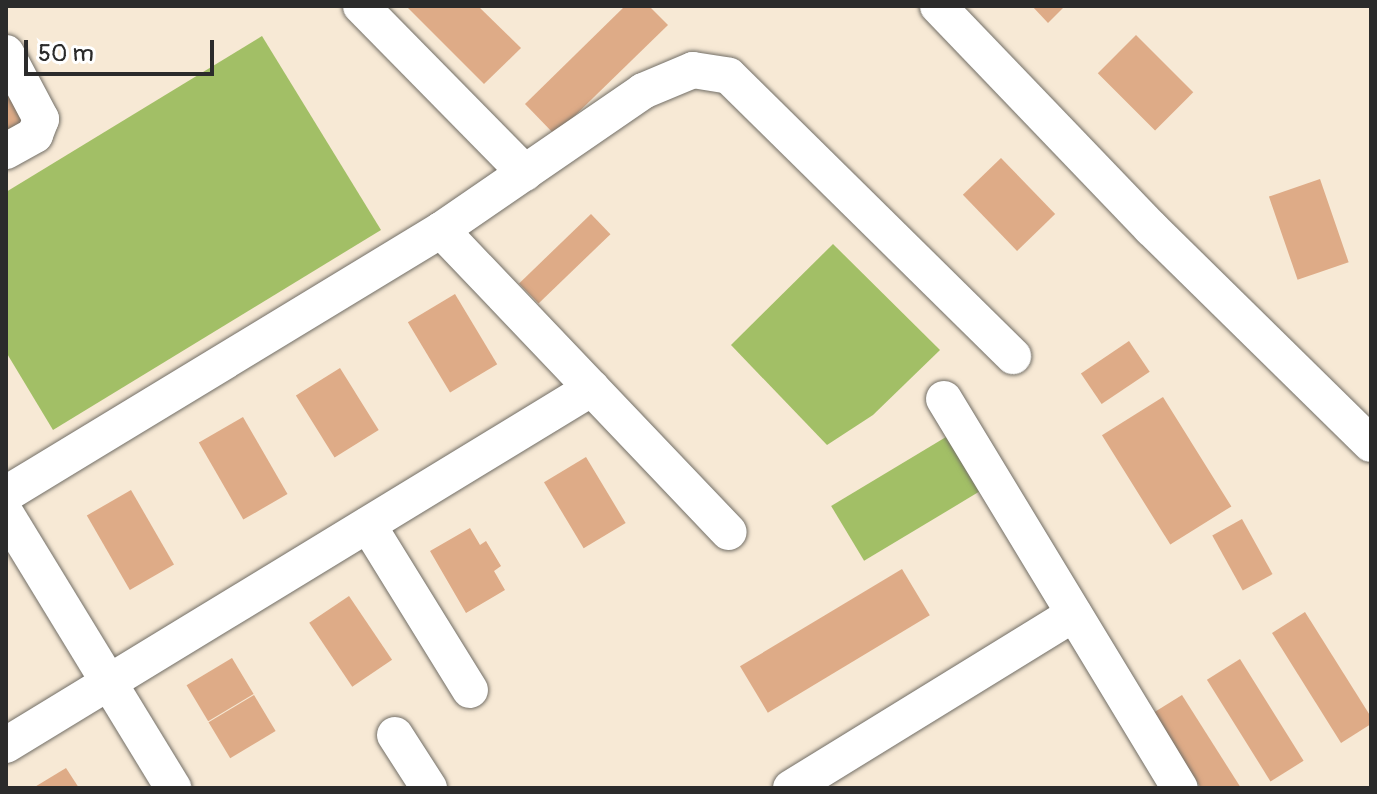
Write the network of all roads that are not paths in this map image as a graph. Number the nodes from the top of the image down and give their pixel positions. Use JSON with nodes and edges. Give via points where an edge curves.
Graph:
{"nodes":[{"id":1,"x":361,"y":6,"type":"edge"},
{"id":2,"x":938,"y":6,"type":"edge"},
{"id":3,"x":6,"y":53,"type":"edge"},
{"id":4,"x":6,"y":151,"type":"edge"},
{"id":5,"x":525,"y":173,"type":"junction"},
{"id":6,"x":441,"y":230,"type":"junction"},
{"id":7,"x":1013,"y":356,"type":"dead end"},
{"id":8,"x":592,"y":388,"type":"junction"},
{"id":9,"x":944,"y":399,"type":"dead end"},
{"id":10,"x":1371,"y":444,"type":"edge"},
{"id":11,"x":6,"y":494,"type":"edge"},
{"id":12,"x":6,"y":514,"type":"edge"},
{"id":13,"x":368,"y":525,"type":"junction"},
{"id":14,"x":729,"y":532,"type":"dead end"},
{"id":15,"x":1074,"y":614,"type":"junction"},
{"id":16,"x":109,"y":682,"type":"junction"},
{"id":17,"x":470,"y":690,"type":"dead end"},
{"id":18,"x":395,"y":735,"type":"dead end"},
{"id":19,"x":6,"y":745,"type":"edge"},
{"id":20,"x":173,"y":788,"type":"edge"},
{"id":21,"x":429,"y":788,"type":"edge"},
{"id":22,"x":791,"y":788,"type":"edge"},
{"id":23,"x":1180,"y":788,"type":"edge"}],
"edges":[{"from":1,"to":5,"type":"lane"},
{"from":2,"to":10,"type":"lane","via":[[1151,228]]},
{"from":3,"to":4,"type":"lane","via":[[41,119],[35,135]]},
{"from":5,"to":6,"type":"lane"},
{"from":5,"to":7,"type":"lane","via":[[643,91],[693,70],[729,76]]},
{"from":6,"to":8,"type":"lane"},
{"from":6,"to":11,"type":"lane"},
{"from":8,"to":13,"type":"lane"},
{"from":8,"to":14,"type":"lane"},
{"from":9,"to":15,"type":"lane"},
{"from":12,"to":16,"type":"lane"},
{"from":13,"to":16,"type":"lane"},
{"from":13,"to":17,"type":"lane"},
{"from":15,"to":22,"type":"lane"},
{"from":15,"to":23,"type":"lane"},
{"from":16,"to":19,"type":"lane"},
{"from":16,"to":20,"type":"lane"},
{"from":18,"to":21,"type":"lane"}]}
